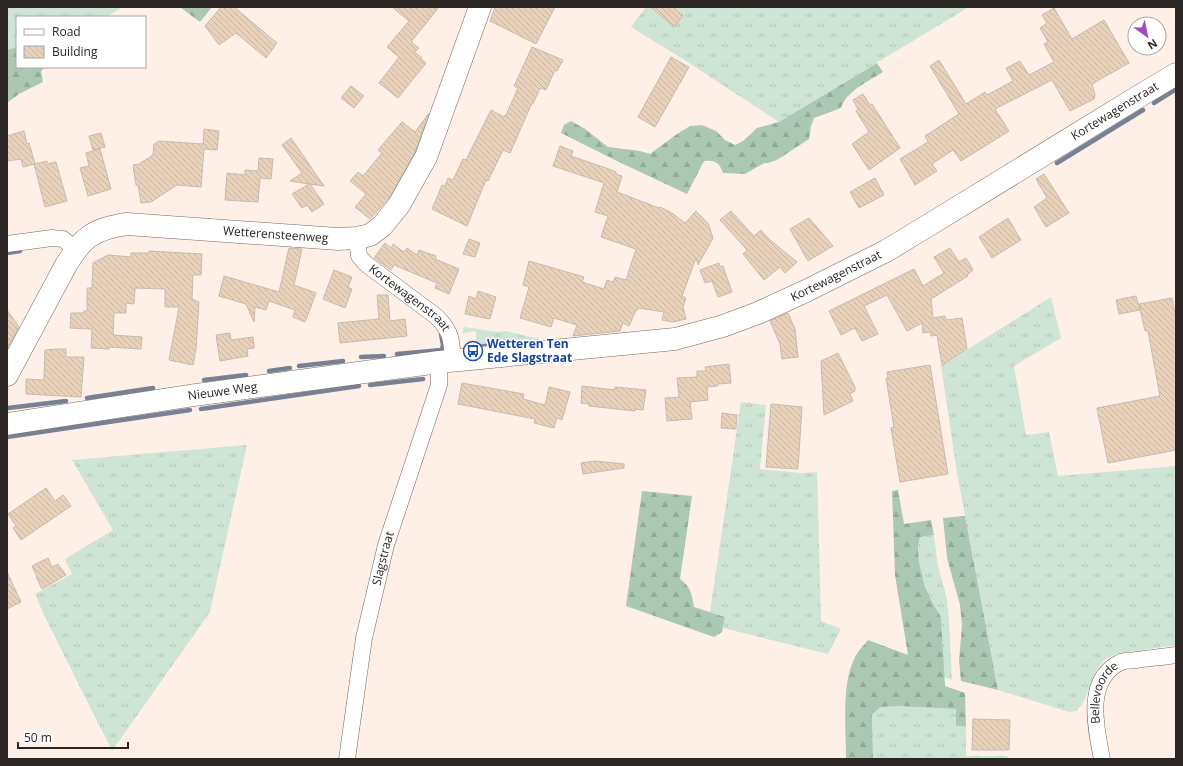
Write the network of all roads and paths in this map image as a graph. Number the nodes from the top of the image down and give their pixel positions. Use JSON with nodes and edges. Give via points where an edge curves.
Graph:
{"nodes":[{"id":1,"x":480,"y":7,"type":"edge"},
{"id":2,"x":1176,"y":74,"type":"edge"},
{"id":3,"x":357,"y":238,"type":"junction"},
{"id":4,"x":7,"y":244,"type":"edge"},
{"id":5,"x":76,"y":249,"type":"junction"},
{"id":6,"x":446,"y":362,"type":"junction"},
{"id":7,"x":7,"y":375,"type":"edge"},
{"id":8,"x":7,"y":424,"type":"edge"},
{"id":9,"x":1176,"y":655,"type":"edge"},
{"id":10,"x":347,"y":759,"type":"edge"},
{"id":11,"x":1102,"y":759,"type":"edge"}],
"edges":[{"from":1,"to":3,"type":"street","name":"Wetterensteenweg","via":[[426,157],[414,180],[399,206],[382,226],[370,235]]},
{"from":2,"to":6,"type":"street","name":"Kortewagenstraat","via":[[918,232],[811,289],[758,313],[675,339]]},
{"from":3,"to":5,"type":"street","name":"Wetterensteenweg","via":[[127,224],[110,226],[98,231]]},
{"from":3,"to":6,"type":"street","name":"Kortewagenstraat","via":[[359,256],[366,264],[437,317],[448,330],[451,337]]},
{"from":4,"to":5,"type":"street","via":[[63,238]]},
{"from":5,"to":7,"type":"street","name":"Wetterensteenweg"},
{"from":6,"to":8,"type":"street","name":"Nieuwe Weg"},
{"from":6,"to":10,"type":"street","name":"Slagstraat","via":[[386,545],[364,638]]},
{"from":9,"to":11,"type":"street","name":"Bellevoorde","via":[[1122,662],[1104,677],[1095,699],[1095,723]]}]}
